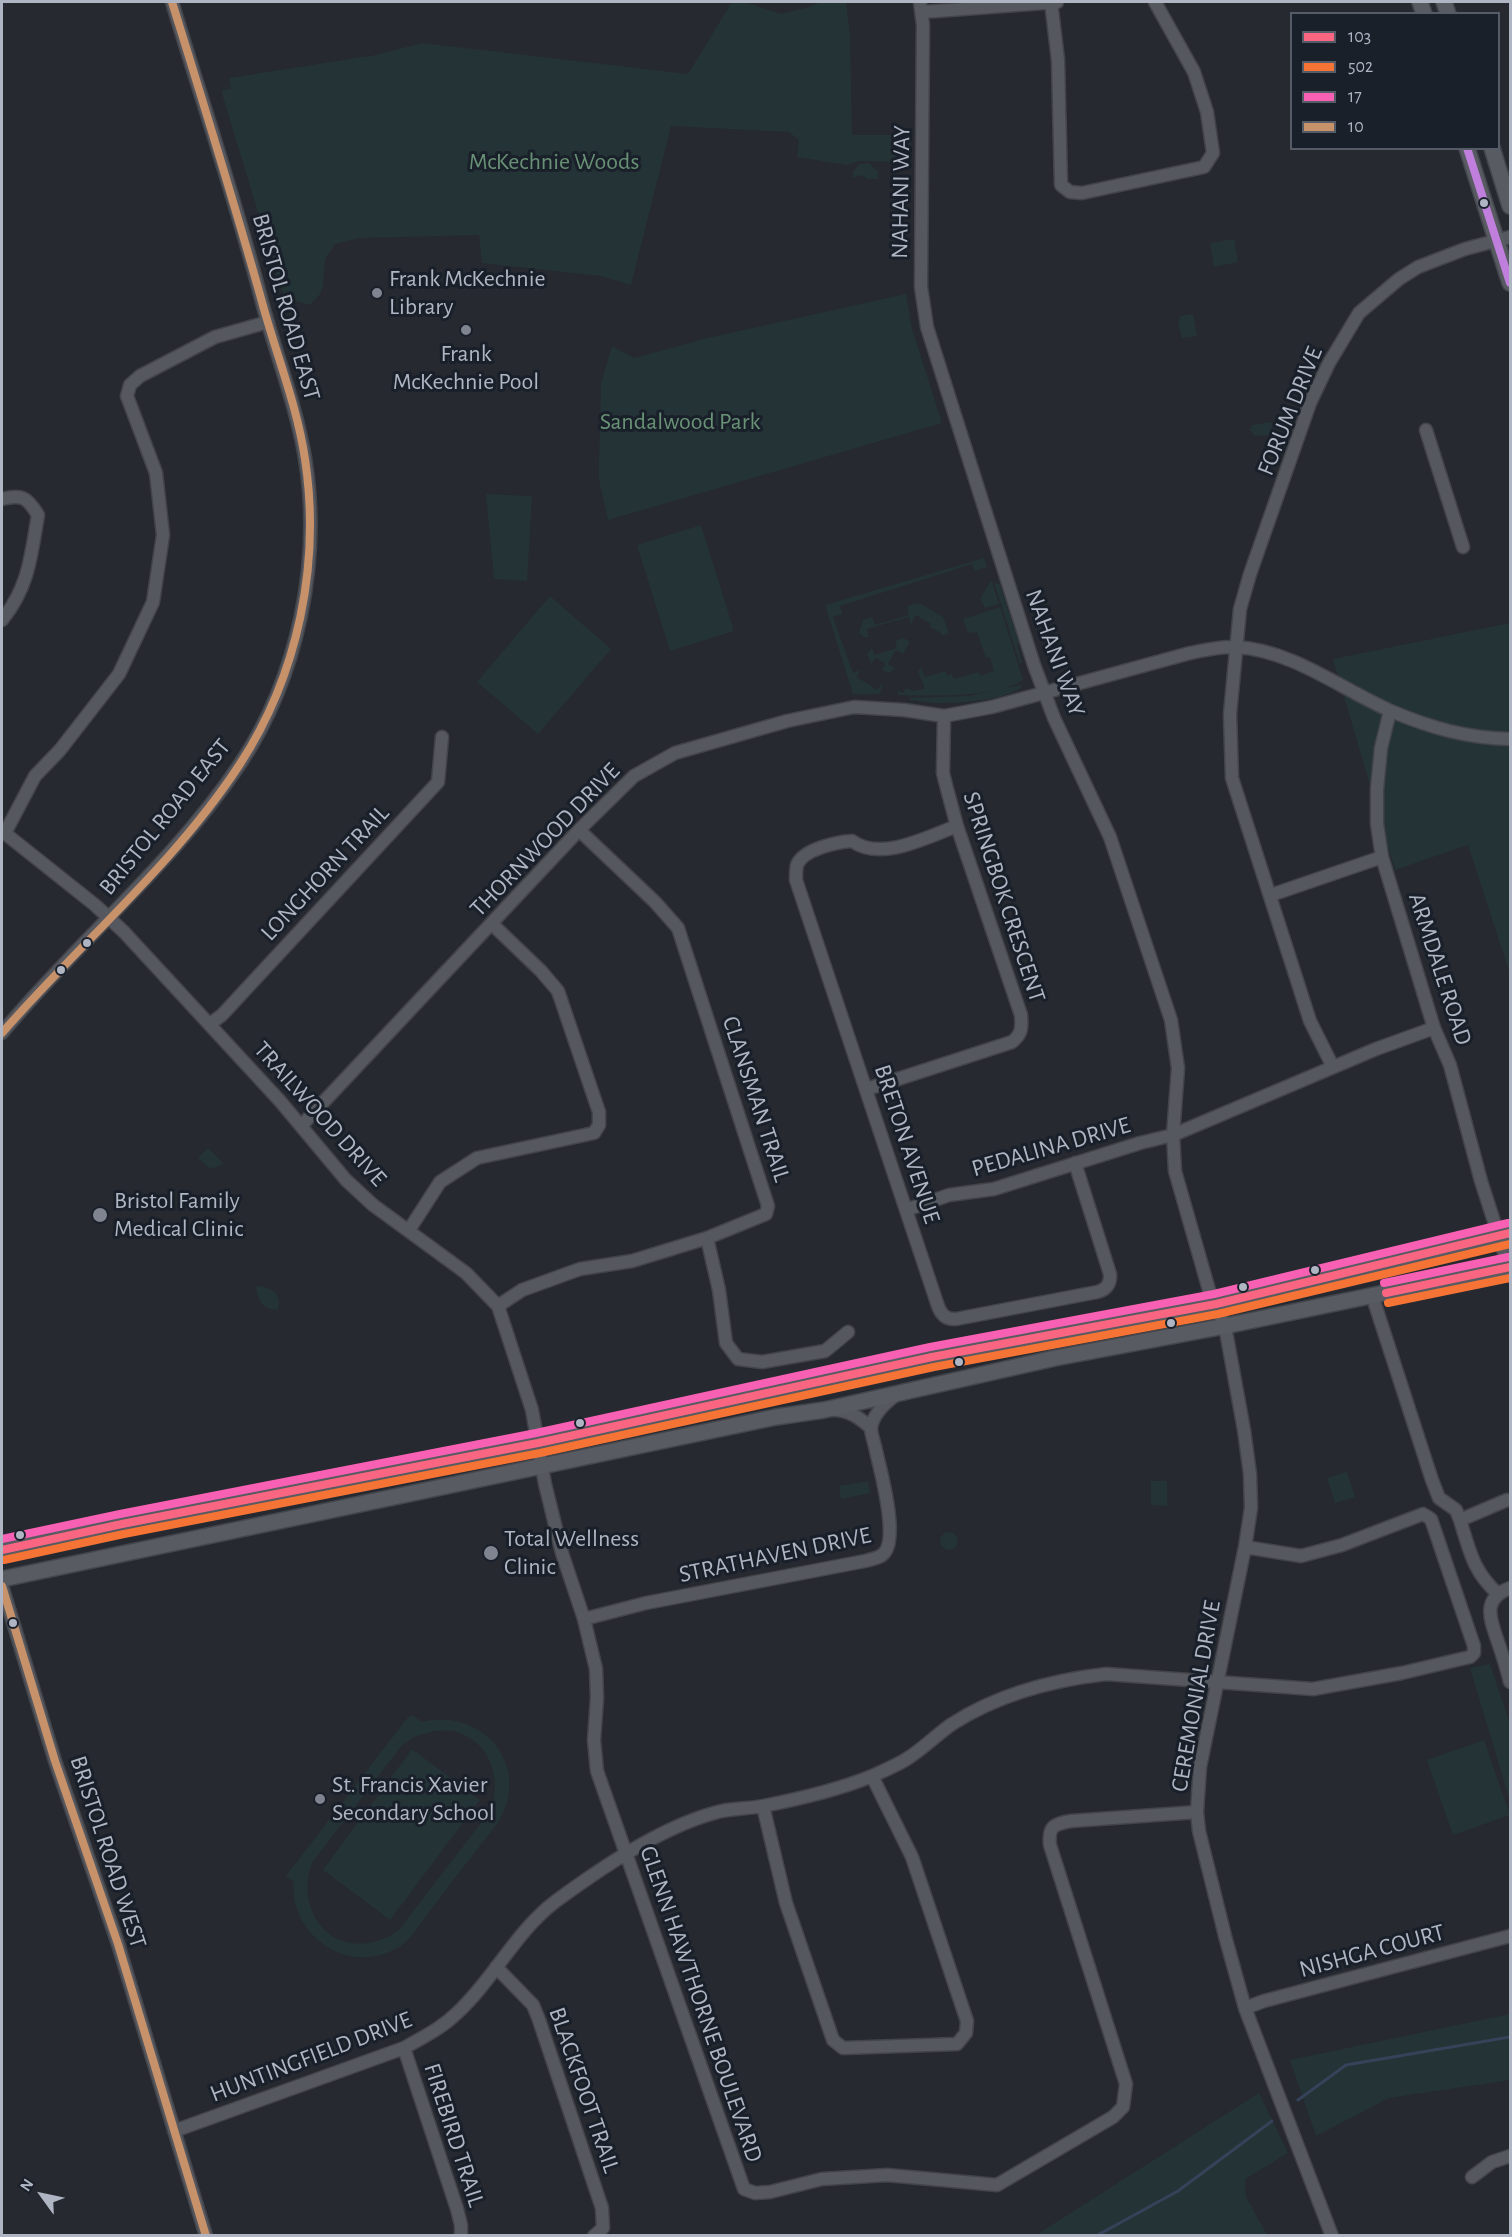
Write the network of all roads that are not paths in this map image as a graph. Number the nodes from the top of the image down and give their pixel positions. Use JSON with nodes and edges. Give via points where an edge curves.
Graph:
{"nodes":[{"id":1,"x":172,"y":2,"type":"edge"},
{"id":2,"x":1053,"y":2,"type":"edge"},
{"id":3,"x":1155,"y":2,"type":"edge"},
{"id":4,"x":921,"y":7,"type":"edge"},
{"id":5,"x":1468,"y":150,"type":"edge"},
{"id":6,"x":1493,"y":150,"type":"edge"},
{"id":7,"x":1510,"y":206,"type":"edge"},
{"id":8,"x":1504,"y":239,"type":"edge"},
{"id":9,"x":1510,"y":283,"type":"edge"},
{"id":10,"x":268,"y":322,"type":"junction"},
{"id":11,"x":1426,"y":430,"type":"dead end"},
{"id":12,"x":2,"y":499,"type":"edge"},
{"id":13,"x":1464,"y":547,"type":"dead end"},
{"id":14,"x":2,"y":620,"type":"edge"},
{"id":15,"x":1236,"y":647,"type":"junction"},
{"id":16,"x":1045,"y":693,"type":"junction"},
{"id":17,"x":1390,"y":711,"type":"junction"},
{"id":18,"x":944,"y":716,"type":"junction"},
{"id":19,"x":442,"y":737,"type":"dead end"},
{"id":20,"x":1510,"y":739,"type":"edge"},
{"id":21,"x":957,"y":826,"type":"junction"},
{"id":22,"x":579,"y":830,"type":"junction"},
{"id":23,"x":3,"y":832,"type":"edge"},
{"id":24,"x":1382,"y":857,"type":"junction"},
{"id":25,"x":1271,"y":895,"type":"junction"},
{"id":26,"x":109,"y":918,"type":"junction"},
{"id":27,"x":492,"y":924,"type":"junction"},
{"id":28,"x":210,"y":1024,"type":"junction"},
{"id":29,"x":1434,"y":1028,"type":"junction"},
{"id":30,"x":2,"y":1033,"type":"edge"},
{"id":31,"x":1333,"y":1067,"type":"junction"},
{"id":32,"x":867,"y":1089,"type":"junction"},
{"id":33,"x":301,"y":1126,"type":"junction"},
{"id":34,"x":1173,"y":1135,"type":"junction"},
{"id":35,"x":1075,"y":1163,"type":"junction"},
{"id":36,"x":906,"y":1210,"type":"junction"},
{"id":37,"x":409,"y":1230,"type":"junction"},
{"id":38,"x":1505,"y":1234,"type":"edge"},
{"id":39,"x":707,"y":1238,"type":"junction"},
{"id":40,"x":1510,"y":1268,"type":"edge"},
{"id":41,"x":1372,"y":1295,"type":"junction"},
{"id":42,"x":1216,"y":1304,"type":"junction"},
{"id":43,"x":498,"y":1306,"type":"junction"},
{"id":44,"x":1225,"y":1326,"type":"junction"},
{"id":45,"x":848,"y":1332,"type":"dead end"},
{"id":46,"x":898,"y":1394,"type":"junction"},
{"id":47,"x":824,"y":1410,"type":"junction"},
{"id":48,"x":871,"y":1428,"type":"junction"},
{"id":49,"x":538,"y":1443,"type":"junction"},
{"id":50,"x":542,"y":1467,"type":"junction"},
{"id":51,"x":1507,"y":1500,"type":"dead end"},
{"id":52,"x":1460,"y":1520,"type":"junction"},
{"id":53,"x":1245,"y":1547,"type":"junction"},
{"id":54,"x":2,"y":1550,"type":"edge"},
{"id":55,"x":2,"y":1579,"type":"edge"},
{"id":56,"x":2,"y":1586,"type":"edge"},
{"id":57,"x":1510,"y":1588,"type":"edge"},
{"id":58,"x":1496,"y":1596,"type":"junction"},
{"id":59,"x":584,"y":1619,"type":"junction"},
{"id":60,"x":1216,"y":1682,"type":"junction"},
{"id":61,"x":1510,"y":1682,"type":"edge"},
{"id":62,"x":872,"y":1776,"type":"junction"},
{"id":63,"x":763,"y":1806,"type":"junction"},
{"id":64,"x":1197,"y":1812,"type":"junction"},
{"id":65,"x":627,"y":1854,"type":"junction"},
{"id":66,"x":1510,"y":1936,"type":"edge"},
{"id":67,"x":496,"y":1967,"type":"junction"},
{"id":68,"x":1245,"y":2008,"type":"junction"},
{"id":69,"x":404,"y":2048,"type":"junction"},
{"id":70,"x":174,"y":2131,"type":"junction"},
{"id":71,"x":1510,"y":2156,"type":"edge"},
{"id":72,"x":1472,"y":2177,"type":"dead end"},
{"id":73,"x":206,"y":2235,"type":"edge"},
{"id":74,"x":461,"y":2235,"type":"edge"},
{"id":75,"x":594,"y":2235,"type":"edge"},
{"id":76,"x":1332,"y":2235,"type":"edge"}],
"edges":[{"from":1,"to":10,"type":"street","name":"BRISTOL ROAD EAST"},
{"from":2,"to":3,"type":"street","via":[[1061,185],[1070,192],[1204,167],[1213,153],[1207,112],[1194,72]]},
{"from":2,"to":4,"type":"street"},
{"from":4,"to":16,"type":"street","name":"NAHANI WAY","via":[[923,310]]},
{"from":5,"to":8,"type":"main road"},
{"from":6,"to":7,"type":"main road"},
{"from":8,"to":9,"type":"main road"},
{"from":8,"to":15,"type":"street","name":"FORUM DRIVE","via":[[1419,267],[1359,313],[1310,404],[1250,574],[1240,609]]},
{"from":10,"to":23,"type":"street","via":[[215,337],[130,385],[127,396],[156,473],[162,525],[153,602],[119,674],[35,776]]},
{"from":10,"to":26,"type":"street","name":"BRISTOL ROAD EAST","via":[[298,424],[309,492],[309,563],[299,621],[276,695],[241,763],[188,831]]},
{"from":11,"to":13,"type":"street"},
{"from":12,"to":14,"type":"street","via":[[16,495],[30,501],[38,515],[28,574]]},
{"from":15,"to":16,"type":"street","name":"THORNWOOD DRIVE","via":[[1190,653]]},
{"from":15,"to":17,"type":"street","name":"THORNWOOD DRIVE","via":[[1269,653]]},
{"from":15,"to":25,"type":"street","name":"FORUM DRIVE","via":[[1230,769]]},
{"from":16,"to":18,"type":"street","name":"THORNWOOD DRIVE"},
{"from":16,"to":34,"type":"street","name":"NAHANI WAY","via":[[1110,837],[1171,1020],[1178,1068]]},
{"from":17,"to":20,"type":"street","name":"THORNWOOD DRIVE","via":[[1437,728],[1480,738]]},
{"from":17,"to":24,"type":"street","name":"ARMDALE ROAD","via":[[1377,789]]},
{"from":18,"to":21,"type":"street","name":"SPRINGBOK CRESCENT","via":[[943,773]]},
{"from":18,"to":22,"type":"street","name":"THORNWOOD DRIVE","via":[[854,707],[787,721],[675,753],[634,776]]},
{"from":19,"to":28,"type":"street","name":"LONGHORN TRAIL","via":[[438,782]]},
{"from":21,"to":32,"type":"street","name":"SPRINGBOK CRESCENT","via":[[1021,1015],[1020,1035],[1012,1042]]},
{"from":21,"to":32,"type":"street","name":"BRETON AVENUE","via":[[894,848],[876,849],[845,842],[810,852],[797,866],[796,880]]},
{"from":22,"to":27,"type":"street","name":"THORNWOOD DRIVE"},
{"from":22,"to":39,"type":"street","name":"CLANSMAN TRAIL","via":[[678,928],[767,1200],[765,1214]]},
{"from":23,"to":26,"type":"street","name":"TRAILWOOD DRIVE"},
{"from":24,"to":25,"type":"street"},
{"from":24,"to":29,"type":"street","name":"ARMDALE ROAD"},
{"from":25,"to":31,"type":"street","name":"FORUM DRIVE","via":[[1310,1021]]},
{"from":26,"to":28,"type":"street","name":"TRAILWOOD DRIVE"},
{"from":26,"to":30,"type":"street","name":"BRISTOL ROAD EAST"},
{"from":27,"to":33,"type":"street","name":"THORNWOOD DRIVE"},
{"from":27,"to":37,"type":"street","via":[[558,991],[599,1112],[599,1125],[594,1133],[477,1158],[440,1182]]},
{"from":28,"to":33,"type":"street","name":"TRAILWOOD DRIVE"},
{"from":29,"to":31,"type":"street","name":"PEDALINA DRIVE"},
{"from":29,"to":38,"type":"street","name":"ARMDALE ROAD","via":[[1445,1050],[1480,1181]]},
{"from":31,"to":34,"type":"street","name":"PEDALINA DRIVE"},
{"from":32,"to":36,"type":"street","name":"BRETON AVENUE"},
{"from":33,"to":37,"type":"street","name":"TRAILWOOD DRIVE","via":[[346,1180]]},
{"from":34,"to":35,"type":"street","name":"PEDALINA DRIVE"},
{"from":34,"to":42,"type":"street","name":"NAHANI WAY","via":[[1180,1193]]},
{"from":35,"to":36,"type":"street","name":"PEDALINA DRIVE","via":[[994,1189],[949,1196]]},
{"from":35,"to":36,"type":"street","name":"BRETON AVENUE","via":[[1110,1274],[1109,1284],[1101,1292],[948,1318],[939,1310]]},
{"from":37,"to":43,"type":"street","name":"TRAILWOOD DRIVE","via":[[465,1273]]},
{"from":38,"to":40,"type":"street","name":"ARMDALE ROAD"},
{"from":38,"to":42,"type":"main road"},
{"from":39,"to":43,"type":"street","name":"CLANSMAN TRAIL","via":[[632,1262],[580,1269],[522,1290]]},
{"from":39,"to":45,"type":"street","via":[[726,1343],[738,1359],[762,1362],[825,1351]]},
{"from":40,"to":41,"type":"main road"},
{"from":41,"to":44,"type":"main road"},
{"from":41,"to":52,"type":"street","via":[[1439,1498],[1456,1509]]},
{"from":42,"to":44,"type":"street","name":"NAHANI WAY"},
{"from":42,"to":49,"type":"main road","via":[[932,1357]]},
{"from":43,"to":49,"type":"street","name":"TRAILWOOD DRIVE","via":[[532,1410]]},
{"from":44,"to":46,"type":"main road","via":[[1055,1358]]},
{"from":44,"to":53,"type":"street","name":"CEREMONIAL DRIVE","via":[[1250,1474],[1251,1508]]},
{"from":46,"to":47,"type":"main road"},
{"from":46,"to":48,"type":"street","via":[[885,1403]]},
{"from":47,"to":48,"type":"street","via":[[843,1410]]},
{"from":47,"to":50,"type":"main road"},
{"from":48,"to":59,"type":"street","name":"STRATHAVEN DRIVE","via":[[888,1507],[890,1540],[881,1556]]},
{"from":49,"to":50,"type":"street","name":"TRAILWOOD DRIVE"},
{"from":49,"to":54,"type":"main road"},
{"from":50,"to":55,"type":"main road"},
{"from":50,"to":59,"type":"street","name":"GLENN HAWTHORNE BOULEVARD","via":[[562,1553]]},
{"from":51,"to":52,"type":"street"},
{"from":52,"to":58,"type":"street","via":[[1474,1563]]},
{"from":53,"to":60,"type":"street","name":"CEREMONIAL DRIVE"},
{"from":53,"to":60,"type":"street","name":"HUNTINGFIELD DRIVE","via":[[1301,1556],[1427,1515],[1474,1653],[1402,1673],[1312,1689]]},
{"from":56,"to":70,"type":"street","name":"BRISTOL ROAD WEST"},
{"from":57,"to":58,"type":"street"},
{"from":58,"to":61,"type":"street","via":[[1490,1617]]},
{"from":59,"to":65,"type":"street","name":"GLENN HAWTHORNE BOULEVARD","via":[[596,1669],[597,1771]]},
{"from":60,"to":62,"type":"street","name":"HUNTINGFIELD DRIVE","via":[[1106,1674],[1006,1696],[951,1725],[905,1761]]},
{"from":60,"to":64,"type":"street","name":"CEREMONIAL DRIVE","via":[[1200,1767]]},
{"from":62,"to":63,"type":"street","name":"HUNTINGFIELD DRIVE"},
{"from":62,"to":63,"type":"street","via":[[912,1857],[967,2021],[966,2033],[957,2044],[843,2048],[833,2040],[786,1903]]},
{"from":63,"to":65,"type":"street","name":"HUNTINGFIELD DRIVE","via":[[690,1820]]},
{"from":64,"to":65,"type":"street","name":"GLENN HAWTHORNE BOULEVARD","via":[[1071,1821],[1052,1827],[1048,1833],[1126,2084],[1123,2108],[997,2185],[887,2175],[822,2179],[770,2192],[744,2189]]},
{"from":64,"to":68,"type":"street","name":"CEREMONIAL DRIVE"},
{"from":65,"to":67,"type":"street","name":"HUNTINGFIELD DRIVE","via":[[533,1920]]},
{"from":66,"to":68,"type":"street","name":"NISHGA COURT"},
{"from":67,"to":69,"type":"street","name":"HUNTINGFIELD DRIVE","via":[[457,2013]]},
{"from":67,"to":75,"type":"street","name":"BLACKFOOT TRAIL","via":[[533,2005],[539,2020],[602,2208],[603,2228]]},
{"from":68,"to":76,"type":"street","name":"CEREMONIAL DRIVE"},
{"from":69,"to":70,"type":"street","name":"HUNTINGFIELD DRIVE"},
{"from":69,"to":74,"type":"street","name":"FIREBIRD TRAIL","via":[[457,2209]]},
{"from":70,"to":73,"type":"street","name":"BRISTOL ROAD WEST"},
{"from":71,"to":72,"type":"street","via":[[1492,2162]]}]}
